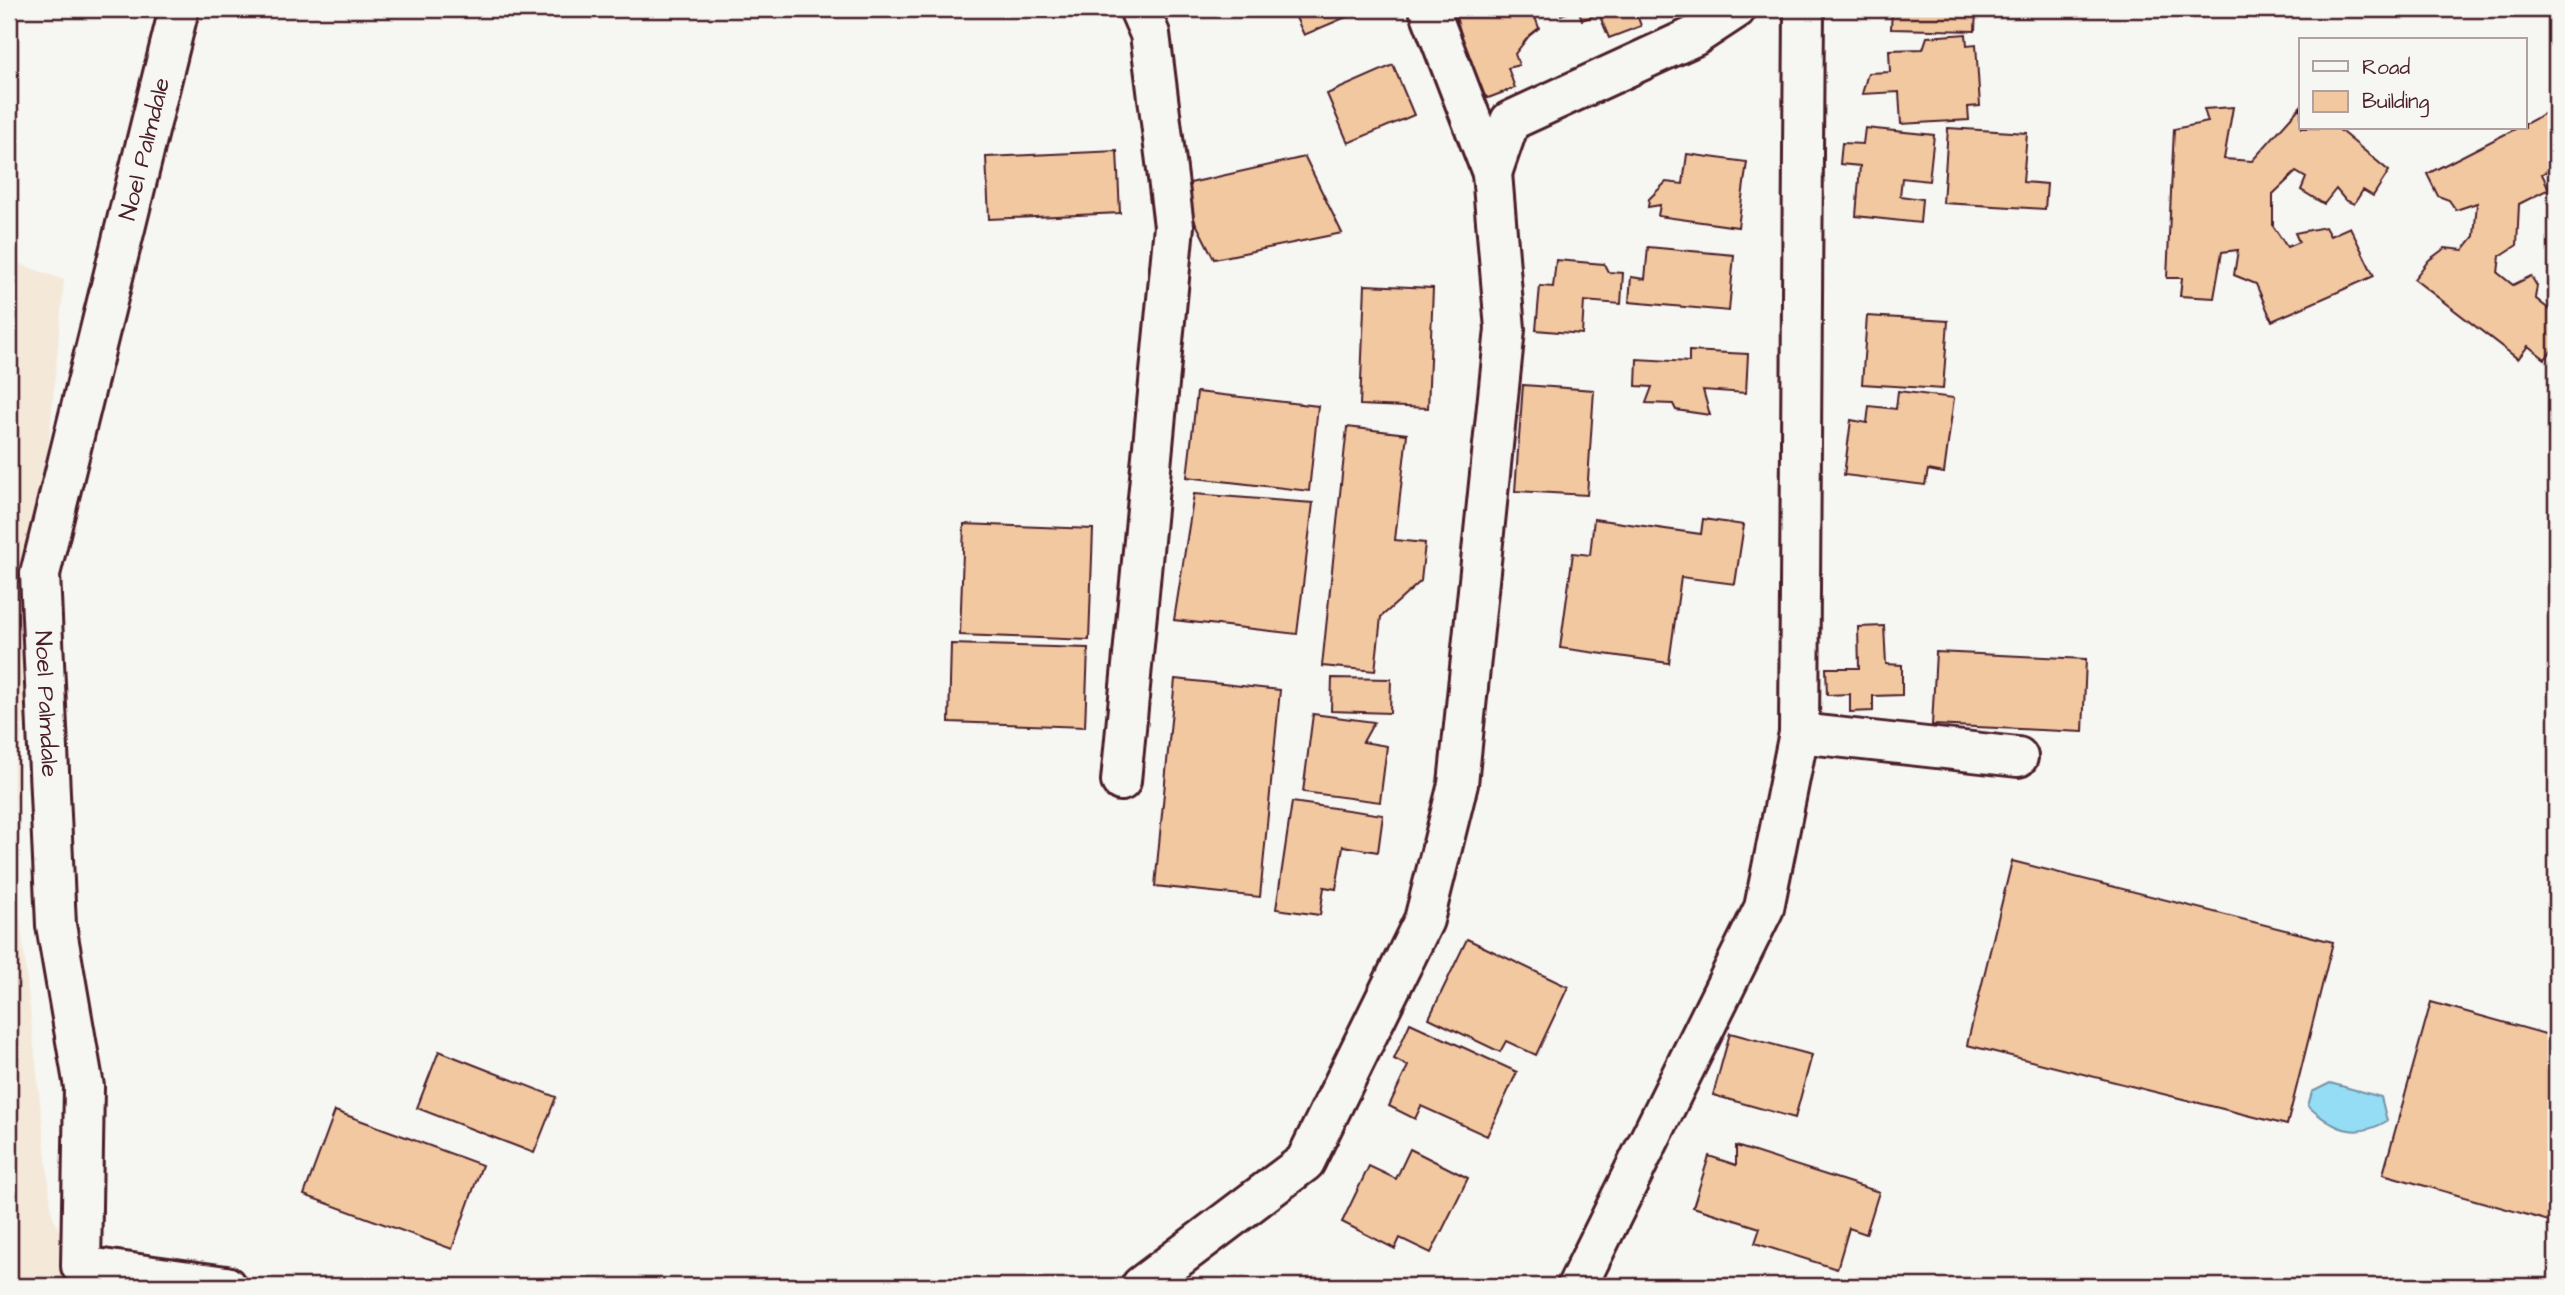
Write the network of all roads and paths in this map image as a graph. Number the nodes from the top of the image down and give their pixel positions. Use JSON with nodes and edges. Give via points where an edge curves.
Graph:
{"nodes":[{"id":1,"x":179,"y":9,"type":"edge"},
{"id":2,"x":1139,"y":9,"type":"edge"},
{"id":3,"x":1429,"y":9,"type":"edge"},
{"id":4,"x":1736,"y":9,"type":"edge"},
{"id":5,"x":1804,"y":9,"type":"edge"},
{"id":6,"x":1690,"y":22,"type":"edge"},
{"id":7,"x":1492,"y":173,"type":"junction"},
{"id":8,"x":1799,"y":733,"type":"junction"},
{"id":9,"x":2018,"y":757,"type":"dead end"},
{"id":10,"x":1121,"y":781,"type":"dead end"},
{"id":11,"x":226,"y":1286,"type":"edge"},
{"id":12,"x":1140,"y":1286,"type":"edge"},
{"id":13,"x":1577,"y":1286,"type":"edge"}],
"edges":[{"from":1,"to":11,"type":"street","name":"Noel Palmdale","via":[[40,574],[56,925],[84,1087],[81,1266]]},
{"from":2,"to":10,"type":"street","via":[[1150,34],[1174,226]]},
{"from":3,"to":7,"type":"street"},
{"from":4,"to":6,"type":"street"},
{"from":5,"to":8,"type":"street"},
{"from":6,"to":7,"type":"street","via":[[1510,121]]},
{"from":7,"to":12,"type":"street","via":[[1506,330],[1458,784],[1424,920],[1305,1162]]},
{"from":8,"to":9,"type":"street"},
{"from":8,"to":13,"type":"street","via":[[1764,908]]}]}
